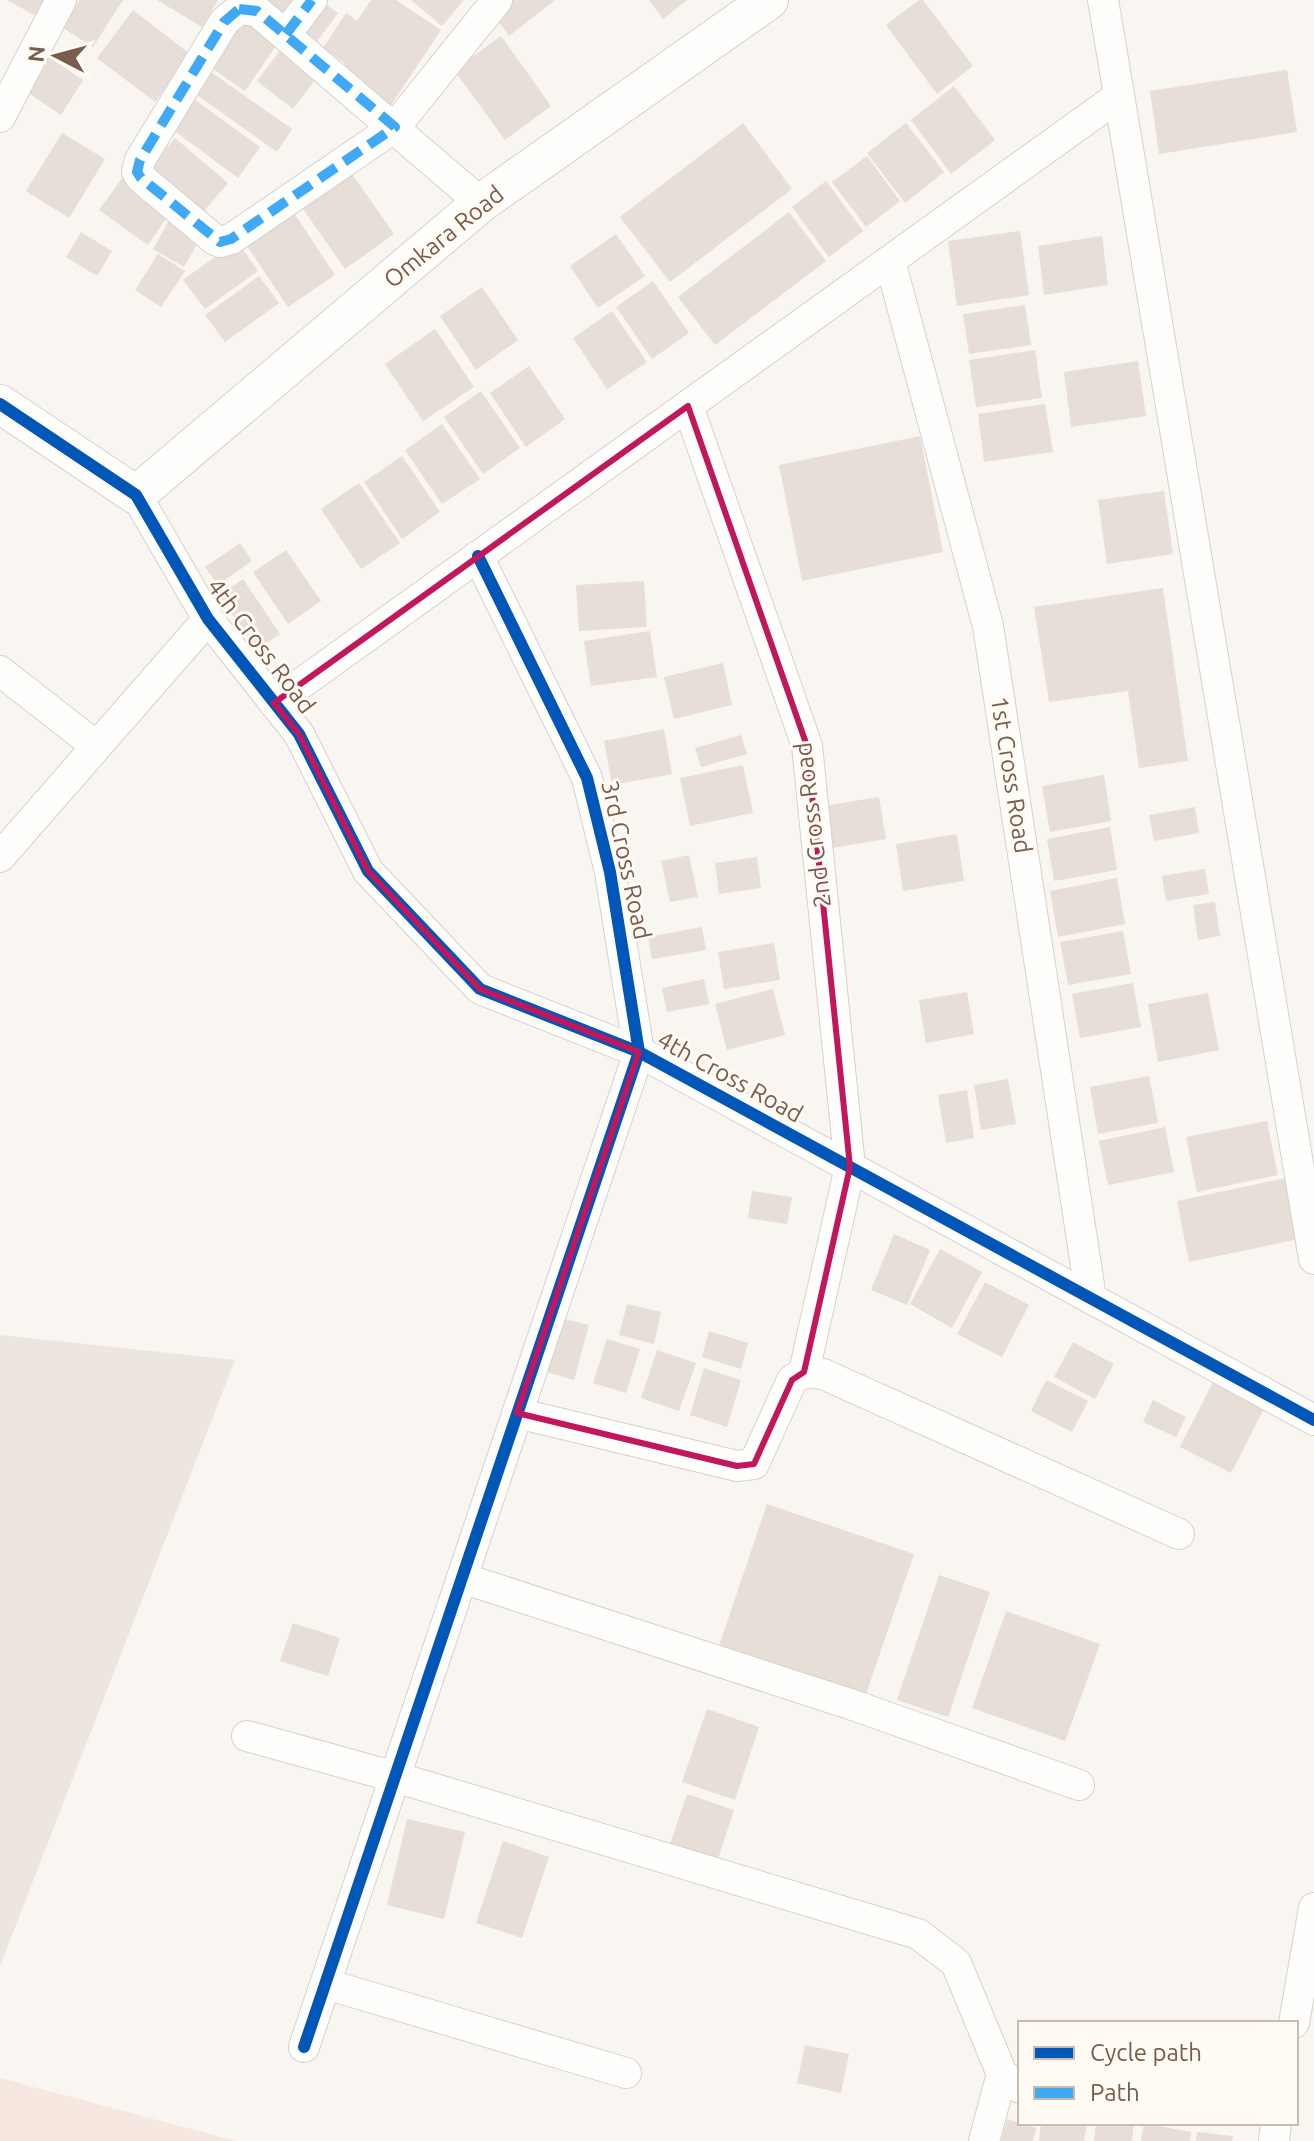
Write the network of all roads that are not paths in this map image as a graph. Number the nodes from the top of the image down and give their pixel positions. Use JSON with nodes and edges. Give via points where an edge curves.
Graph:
{"nodes":[{"id":1,"x":61,"y":0,"type":"edge"},
{"id":2,"x":312,"y":0,"type":"edge"},
{"id":3,"x":497,"y":0,"type":"edge"},
{"id":4,"x":769,"y":0,"type":"edge"},
{"id":5,"x":1103,"y":0,"type":"edge"},
{"id":6,"x":286,"y":34,"type":"junction"},
{"id":7,"x":1119,"y":96,"type":"junction"},
{"id":8,"x":0,"y":117,"type":"edge"},
{"id":9,"x":395,"y":127,"type":"junction"},
{"id":10,"x":481,"y":203,"type":"junction"},
{"id":11,"x":890,"y":261,"type":"junction"},
{"id":12,"x":0,"y":404,"type":"edge"},
{"id":13,"x":688,"y":406,"type":"junction"},
{"id":14,"x":136,"y":495,"type":"junction"},
{"id":15,"x":478,"y":556,"type":"junction"},
{"id":16,"x":208,"y":619,"type":"junction"},
{"id":17,"x":0,"y":671,"type":"edge"},
{"id":18,"x":274,"y":703,"type":"junction"},
{"id":19,"x":96,"y":746,"type":"junction"},
{"id":20,"x":0,"y":857,"type":"edge"},
{"id":21,"x":639,"y":1052,"type":"junction"},
{"id":22,"x":850,"y":1167,"type":"junction"},
{"id":23,"x":1314,"y":1259,"type":"edge"},
{"id":24,"x":1091,"y":1298,"type":"junction"},
{"id":25,"x":804,"y":1372,"type":"junction"},
{"id":26,"x":517,"y":1413,"type":"junction"},
{"id":27,"x":1314,"y":1420,"type":"edge"},
{"id":28,"x":1179,"y":1534,"type":"dead end"},
{"id":29,"x":462,"y":1578,"type":"junction"},
{"id":30,"x":247,"y":1736,"type":"dead end"},
{"id":31,"x":395,"y":1777,"type":"junction"},
{"id":32,"x":1079,"y":1785,"type":"dead end"},
{"id":33,"x":1314,"y":1908,"type":"edge"},
{"id":34,"x":326,"y":1984,"type":"junction"},
{"id":35,"x":1302,"y":2005,"type":"edge"},
{"id":36,"x":304,"y":2047,"type":"dead end"},
{"id":37,"x":626,"y":2073,"type":"dead end"},
{"id":38,"x":1011,"y":2081,"type":"edge"},
{"id":39,"x":984,"y":2141,"type":"edge"}],
"edges":[{"from":1,"to":8,"type":"street"},
{"from":2,"to":6,"type":"street"},
{"from":3,"to":9,"type":"street"},
{"from":4,"to":10,"type":"street","name":"Omkara Road"},
{"from":5,"to":7,"type":"street"},
{"from":6,"to":9,"type":"street"},
{"from":6,"to":9,"type":"street","via":[[257,11],[239,9],[224,22],[140,160],[141,178],[223,242]]},
{"from":7,"to":11,"type":"street"},
{"from":7,"to":23,"type":"street"},
{"from":9,"to":10,"type":"street"},
{"from":10,"to":14,"type":"street","name":"Omkara Road"},
{"from":11,"to":13,"type":"street"},
{"from":11,"to":24,"type":"street","name":"1st Cross Road","via":[[988,626]]},
{"from":12,"to":14,"type":"street"},
{"from":13,"to":15,"type":"street"},
{"from":13,"to":22,"type":"street","name":"2nd Cross Road","via":[[807,746]]},
{"from":14,"to":16,"type":"street","name":"4th Cross Road"},
{"from":15,"to":18,"type":"street"},
{"from":15,"to":21,"type":"street","name":"3rd Cross Road","via":[[587,778],[610,872]]},
{"from":16,"to":18,"type":"street","name":"4th Cross Road"},
{"from":16,"to":19,"type":"street"},
{"from":17,"to":19,"type":"street"},
{"from":18,"to":21,"type":"street","name":"4th Cross Road","via":[[299,734],[368,871],[480,989]]},
{"from":19,"to":20,"type":"street"},
{"from":21,"to":22,"type":"street","name":"4th Cross Road"},
{"from":21,"to":26,"type":"street"},
{"from":22,"to":24,"type":"street","name":"4th Cross Road"},
{"from":22,"to":25,"type":"street","name":"2nd Cross Road"},
{"from":24,"to":27,"type":"street","name":"4th Cross Road"},
{"from":25,"to":26,"type":"street","via":[[792,1380],[754,1464],[737,1466]]},
{"from":25,"to":28,"type":"street","via":[[823,1374]]},
{"from":26,"to":29,"type":"street"},
{"from":29,"to":31,"type":"street"},
{"from":29,"to":32,"type":"street"},
{"from":30,"to":31,"type":"street"},
{"from":31,"to":34,"type":"street"},
{"from":31,"to":38,"type":"street","via":[[918,1934],[956,1963]]},
{"from":33,"to":35,"type":"street"},
{"from":34,"to":36,"type":"street"},
{"from":34,"to":37,"type":"street"},
{"from":38,"to":39,"type":"street"}]}
